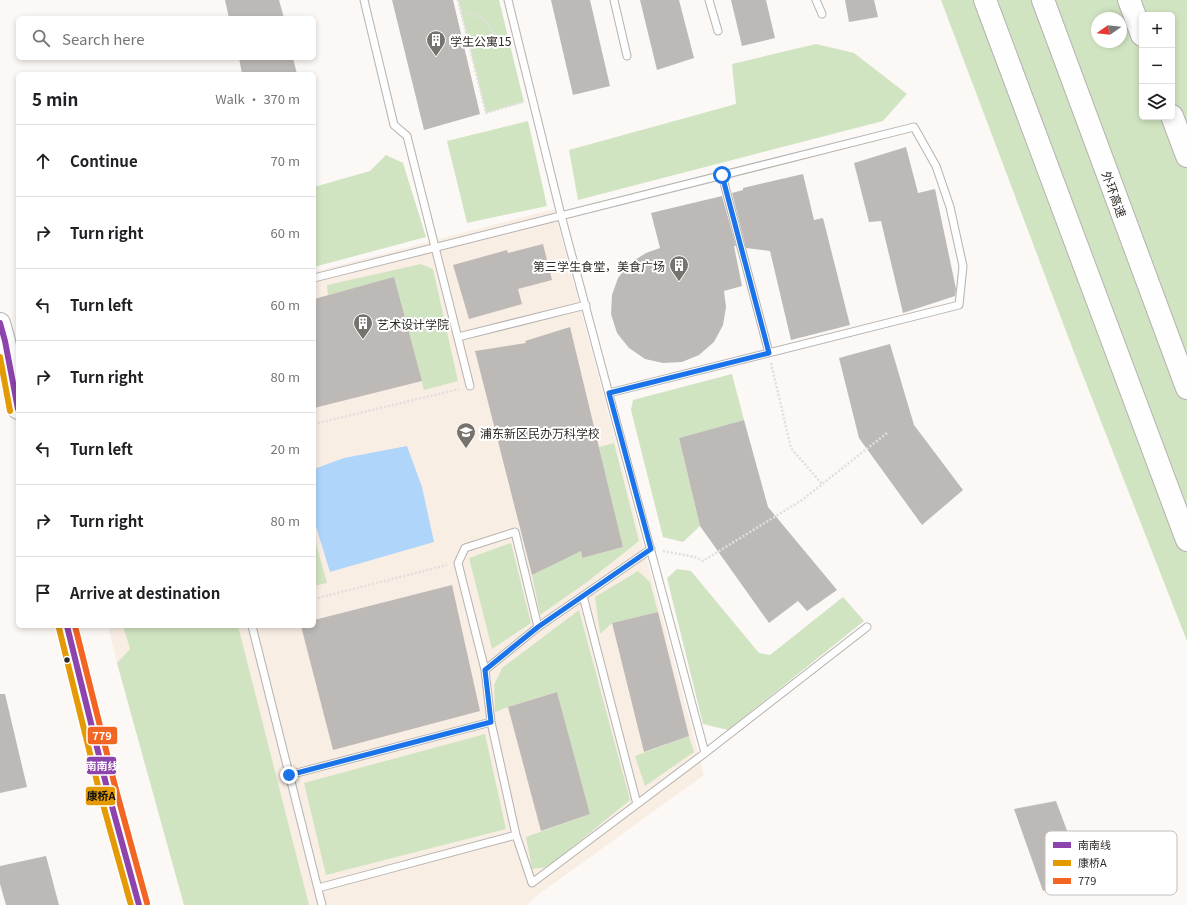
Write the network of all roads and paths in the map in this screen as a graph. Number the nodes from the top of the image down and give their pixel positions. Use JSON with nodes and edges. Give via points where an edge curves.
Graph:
{"nodes":[{"id":1,"x":364,"y":0,"type":"edge"},
{"id":2,"x":458,"y":0,"type":"edge"},
{"id":3,"x":508,"y":0,"type":"edge"},
{"id":4,"x":614,"y":0,"type":"edge"},
{"id":5,"x":710,"y":0,"type":"edge"},
{"id":6,"x":816,"y":0,"type":"edge"},
{"id":7,"x":985,"y":0,"type":"edge"},
{"id":8,"x":1043,"y":0,"type":"edge"},
{"id":9,"x":1129,"y":0,"type":"edge"},
{"id":10,"x":460,"y":11,"type":"junction"},
{"id":11,"x":822,"y":14,"type":"dead end"},
{"id":12,"x":1139,"y":27,"type":"edge"},
{"id":13,"x":718,"y":31,"type":"dead end"},
{"id":14,"x":517,"y":38,"type":"junction"},
{"id":15,"x":627,"y":56,"type":"dead end"},
{"id":16,"x":533,"y":100,"type":"junction"},
{"id":17,"x":1174,"y":120,"type":"edge"},
{"id":18,"x":1187,"y":156,"type":"edge"},
{"id":19,"x":722,"y":175,"type":"junction"},
{"id":20,"x":562,"y":215,"type":"junction"},
{"id":21,"x":435,"y":247,"type":"junction"},
{"id":22,"x":316,"y":277,"type":"edge"},
{"id":23,"x":586,"y":305,"type":"junction"},
{"id":24,"x":0,"y":323,"type":"edge"},
{"id":25,"x":458,"y":338,"type":"junction"},
{"id":26,"x":769,"y":353,"type":"junction"},
{"id":27,"x":470,"y":386,"type":"joint"},
{"id":28,"x":1187,"y":388,"type":"edge"},
{"id":29,"x":609,"y":393,"type":"junction"},
{"id":30,"x":16,"y":399,"type":"edge"},
{"id":31,"x":316,"y":424,"type":"edge"},
{"id":32,"x":887,"y":433,"type":"dead end"},
{"id":33,"x":822,"y":484,"type":"junction"},
{"id":34,"x":1187,"y":540,"type":"edge"},
{"id":35,"x":651,"y":549,"type":"junction"},
{"id":36,"x":458,"y":562,"type":"junction"},
{"id":37,"x":583,"y":596,"type":"junction"},
{"id":38,"x":316,"y":599,"type":"edge"},
{"id":39,"x":538,"y":627,"type":"junction"},
{"id":40,"x":867,"y":627,"type":"dead end"},
{"id":41,"x":67,"y":628,"type":"edge"},
{"id":42,"x":252,"y":628,"type":"edge"},
{"id":43,"x":485,"y":670,"type":"junction"},
{"id":44,"x":491,"y":722,"type":"junction"},
{"id":45,"x":705,"y":753,"type":"junction"},
{"id":46,"x":289,"y":775,"type":"junction"},
{"id":47,"x":637,"y":804,"type":"junction"},
{"id":48,"x":516,"y":835,"type":"junction"},
{"id":49,"x":318,"y":888,"type":"junction"},
{"id":50,"x":139,"y":905,"type":"edge"},
{"id":51,"x":322,"y":905,"type":"edge"}],
"edges":[{"from":1,"to":21,"type":"lane","via":[[394,125],[407,136]]},
{"from":2,"to":10,"type":"path"},
{"from":3,"to":14,"type":"lane"},
{"from":4,"to":15,"type":"lane"},
{"from":5,"to":13,"type":"lane"},
{"from":6,"to":11,"type":"lane"},
{"from":7,"to":34,"type":"highway"},
{"from":8,"to":28,"type":"highway","name":"外环高速"},
{"from":9,"to":12,"type":"highway"},
{"from":10,"to":14,"type":"path","via":[[483,19],[501,42]]},
{"from":10,"to":16,"type":"path","via":[[486,112]]},
{"from":14,"to":16,"type":"lane"},
{"from":16,"to":20,"type":"lane"},
{"from":17,"to":18,"type":"highway"},
{"from":19,"to":20,"type":"lane"},
{"from":19,"to":26,"type":"lane"},
{"from":19,"to":26,"type":"lane","via":[[914,127],[936,166],[950,207],[963,266],[959,306]]},
{"from":20,"to":21,"type":"lane"},
{"from":20,"to":23,"type":"lane"},
{"from":21,"to":22,"type":"lane"},
{"from":21,"to":25,"type":"lane"},
{"from":23,"to":25,"type":"lane"},
{"from":23,"to":29,"type":"lane"},
{"from":24,"to":30,"type":"main road"},
{"from":25,"to":27,"type":"lane"},
{"from":26,"to":29,"type":"lane"},
{"from":26,"to":33,"type":"path","via":[[791,448]]},
{"from":27,"to":31,"type":"path"},
{"from":29,"to":35,"type":"lane"},
{"from":32,"to":33,"type":"path"},
{"from":33,"to":35,"type":"path","via":[[802,500],[703,561],[695,557]]},
{"from":35,"to":37,"type":"lane"},
{"from":35,"to":45,"type":"lane"},
{"from":36,"to":38,"type":"path"},
{"from":36,"to":39,"type":"lane","via":[[465,548],[515,532]]},
{"from":36,"to":43,"type":"lane"},
{"from":37,"to":39,"type":"lane"},
{"from":37,"to":47,"type":"lane"},
{"from":39,"to":43,"type":"lane"},
{"from":40,"to":45,"type":"lane"},
{"from":41,"to":50,"type":"main road"},
{"from":42,"to":46,"type":"lane"},
{"from":43,"to":44,"type":"lane"},
{"from":44,"to":46,"type":"lane"},
{"from":44,"to":48,"type":"lane"},
{"from":45,"to":47,"type":"lane"},
{"from":46,"to":49,"type":"lane"},
{"from":47,"to":48,"type":"lane","via":[[532,883]]},
{"from":48,"to":49,"type":"lane"},
{"from":49,"to":51,"type":"lane"}]}
